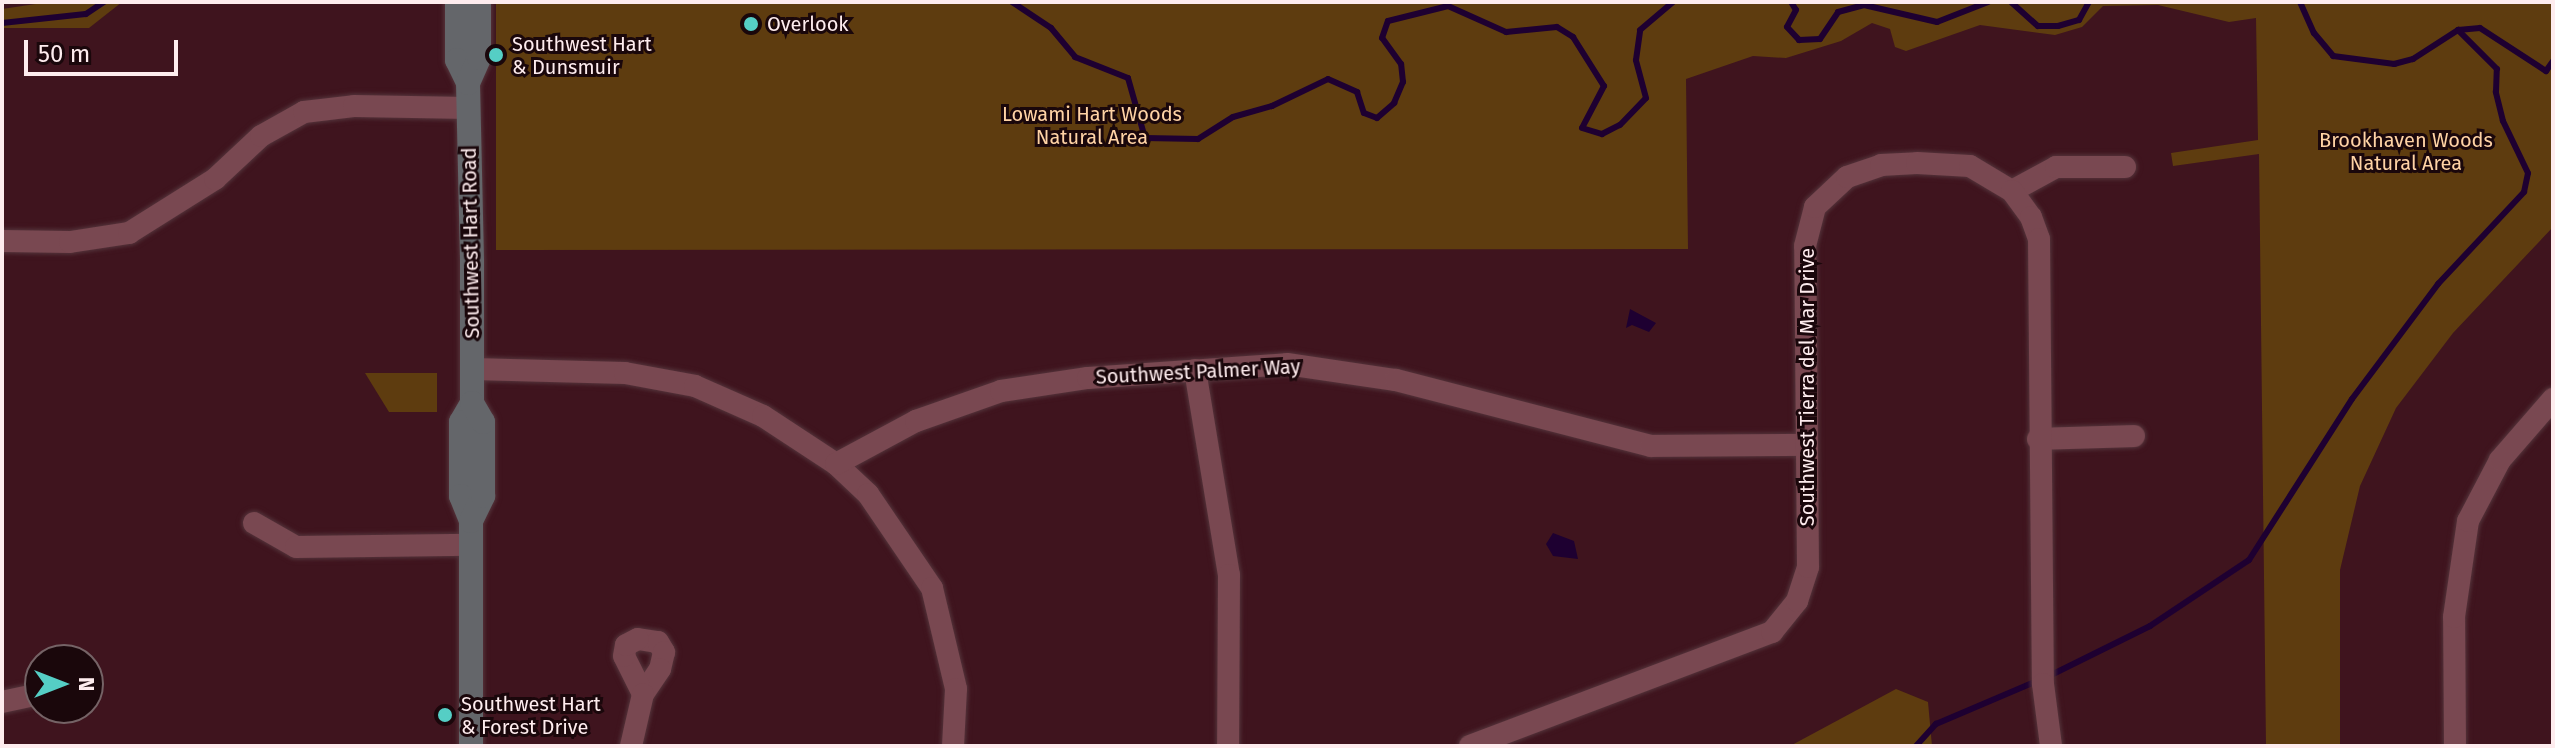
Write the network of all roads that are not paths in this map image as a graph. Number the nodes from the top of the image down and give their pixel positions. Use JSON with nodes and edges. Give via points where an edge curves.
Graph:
{"nodes":[{"id":1,"x":457,"y":2,"type":"edge"},
{"id":2,"x":479,"y":2,"type":"edge"},
{"id":3,"x":468,"y":83,"type":"junction"},
{"id":4,"x":469,"y":108,"type":"junction"},
{"id":5,"x":2125,"y":167,"type":"dead end"},
{"id":6,"x":2012,"y":191,"type":"junction"},
{"id":7,"x":2,"y":241,"type":"edge"},
{"id":8,"x":473,"y":369,"type":"junction"},
{"id":9,"x":1195,"y":370,"type":"junction"},
{"id":10,"x":2553,"y":399,"type":"edge"},
{"id":11,"x":2134,"y":436,"type":"dead end"},
{"id":12,"x":2038,"y":439,"type":"junction"},
{"id":13,"x":1807,"y":445,"type":"junction"},
{"id":14,"x":836,"y":464,"type":"junction"},
{"id":15,"x":254,"y":523,"type":"dead end"},
{"id":16,"x":471,"y":533,"type":"junction"},
{"id":17,"x":643,"y":694,"type":"dead end"},
{"id":18,"x":24,"y":697,"type":"edge"},
{"id":19,"x":2,"y":702,"type":"edge"},
{"id":20,"x":471,"y":746,"type":"edge"},
{"id":21,"x":631,"y":746,"type":"edge"},
{"id":22,"x":953,"y":746,"type":"edge"},
{"id":23,"x":1228,"y":746,"type":"edge"},
{"id":24,"x":1470,"y":746,"type":"edge"},
{"id":25,"x":2051,"y":746,"type":"edge"},
{"id":26,"x":2455,"y":746,"type":"edge"}],
"edges":[{"from":1,"to":3,"type":"main road","name":"Southwest Hart Road","via":[[457,60]]},
{"from":2,"to":3,"type":"main road","name":"Southwest Hart Road","via":[[479,58]]},
{"from":3,"to":4,"type":"main road","name":"Southwest Hart Road"},
{"from":4,"to":7,"type":"street","via":[[354,106],[304,112],[261,136],[215,179],[129,233],[70,242]]},
{"from":4,"to":8,"type":"main road","name":"Southwest Hart Road"},
{"from":5,"to":6,"type":"street","via":[[2056,167]]},
{"from":6,"to":12,"type":"street","name":"Southwest Tierra del Mar Drive","via":[[2039,239]]},
{"from":6,"to":13,"type":"street","name":"Southwest Tierra del Mar Drive","via":[[1970,166],[1881,165],[1847,177],[1815,207],[1805,246]]},
{"from":8,"to":14,"type":"street","via":[[625,373],[695,386],[763,416]]},
{"from":8,"to":16,"type":"main road","name":"Southwest Hart Road","via":[[472,403],[461,422],[461,496]]},
{"from":9,"to":13,"type":"street","name":"Southwest Palmer Way","via":[[1287,364],[1348,370],[1651,446]]},
{"from":9,"to":14,"type":"street","name":"Southwest Palmer Way","via":[[1001,391],[916,421]]},
{"from":9,"to":23,"type":"street","via":[[1229,575]]},
{"from":10,"to":26,"type":"street","via":[[2500,460],[2468,521],[2454,617]]},
{"from":11,"to":12,"type":"street"},
{"from":12,"to":25,"type":"street","name":"Southwest Tierra del Mar Drive","via":[[2042,655]]},
{"from":13,"to":24,"type":"street","name":"Southwest Tierra del Mar Drive","via":[[1808,567],[1797,601],[1772,632]]},
{"from":14,"to":22,"type":"street","via":[[868,494],[932,588],[956,689]]},
{"from":15,"to":16,"type":"street","via":[[296,547]]},
{"from":16,"to":20,"type":"main road","name":"Southwest Hart Road"},
{"from":17,"to":21,"type":"street"},
{"from":18,"to":19,"type":"street"}]}
